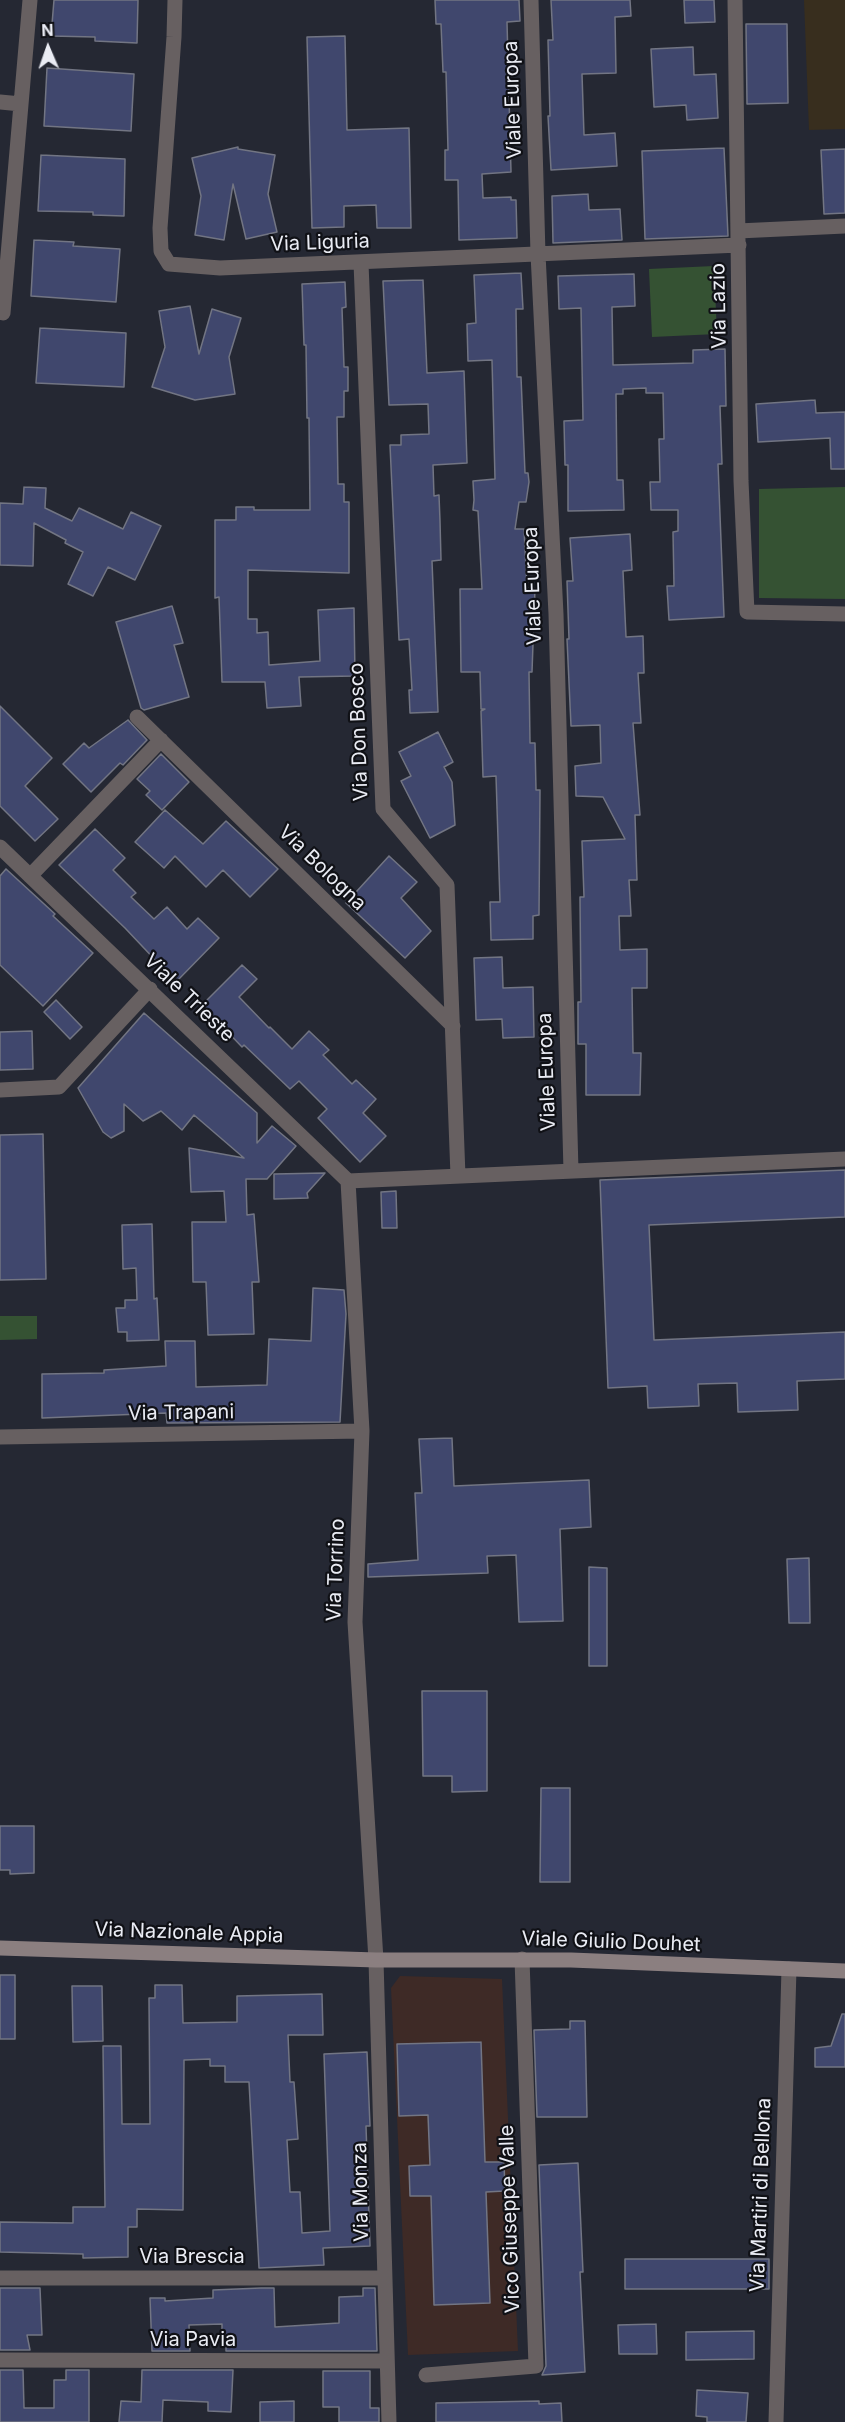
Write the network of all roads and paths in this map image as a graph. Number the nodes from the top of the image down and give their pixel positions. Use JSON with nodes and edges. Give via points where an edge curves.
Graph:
{"nodes":[{"id":1,"x":30,"y":0,"type":"edge"},
{"id":2,"x":175,"y":0,"type":"edge"},
{"id":3,"x":531,"y":0,"type":"edge"},
{"id":4,"x":735,"y":0,"type":"edge"},
{"id":5,"x":0,"y":102,"type":"edge"},
{"id":6,"x":21,"y":104,"type":"junction"},
{"id":7,"x":845,"y":226,"type":"edge"},
{"id":8,"x":739,"y":238,"type":"junction"},
{"id":9,"x":538,"y":254,"type":"junction"},
{"id":10,"x":361,"y":263,"type":"junction"},
{"id":11,"x":2,"y":313,"type":"edge"},
{"id":12,"x":845,"y":614,"type":"edge"},
{"id":13,"x":137,"y":717,"type":"dead end"},
{"id":14,"x":161,"y":740,"type":"junction"},
{"id":15,"x":4,"y":857,"type":"edge"},
{"id":16,"x":30,"y":876,"type":"junction"},
{"id":17,"x":150,"y":989,"type":"junction"},
{"id":18,"x":453,"y":1026,"type":"junction"},
{"id":19,"x":0,"y":1090,"type":"edge"},
{"id":20,"x":845,"y":1159,"type":"edge"},
{"id":21,"x":571,"y":1171,"type":"junction"},
{"id":22,"x":458,"y":1176,"type":"junction"},
{"id":23,"x":348,"y":1181,"type":"junction"},
{"id":24,"x":362,"y":1431,"type":"junction"},
{"id":25,"x":0,"y":1437,"type":"edge"},
{"id":26,"x":0,"y":1948,"type":"edge"},
{"id":27,"x":522,"y":1959,"type":"junction"},
{"id":28,"x":376,"y":1960,"type":"junction"},
{"id":29,"x":789,"y":1970,"type":"junction"},
{"id":30,"x":845,"y":1971,"type":"edge"},
{"id":31,"x":0,"y":2278,"type":"edge"},
{"id":32,"x":384,"y":2278,"type":"junction"},
{"id":33,"x":0,"y":2360,"type":"edge"},
{"id":34,"x":387,"y":2361,"type":"junction"},
{"id":35,"x":426,"y":2375,"type":"dead end"},
{"id":36,"x":389,"y":2422,"type":"edge"},
{"id":37,"x":776,"y":2422,"type":"edge"}],
"edges":[{"from":1,"to":6,"type":"street"},
{"from":2,"to":10,"type":"street","name":"Via Liguria","via":[[160,228],[161,251],[168,264],[220,268]]},
{"from":3,"to":9,"type":"street","name":"Viale Europa"},
{"from":4,"to":8,"type":"street","name":"Via Lazio"},
{"from":5,"to":6,"type":"street"},
{"from":6,"to":11,"type":"street"},
{"from":7,"to":8,"type":"street","name":"Via Liguria"},
{"from":8,"to":9,"type":"street","name":"Via Liguria","via":[[641,250]]},
{"from":8,"to":12,"type":"street","name":"Via Lazio","via":[[741,481],[747,612]]},
{"from":9,"to":10,"type":"street","name":"Via Liguria"},
{"from":9,"to":21,"type":"street","name":"Viale Europa","via":[[556,615]]},
{"from":10,"to":18,"type":"street","name":"Via Don Bosco","via":[[383,809],[447,885]]},
{"from":13,"to":14,"type":"street","name":"Via Bologna"},
{"from":14,"to":16,"type":"street"},
{"from":14,"to":18,"type":"street","name":"Via Bologna"},
{"from":15,"to":16,"type":"street","name":"Viale Trieste"},
{"from":16,"to":17,"type":"street","name":"Viale Trieste"},
{"from":17,"to":19,"type":"street","via":[[59,1087]]},
{"from":17,"to":23,"type":"street","name":"Viale Trieste"},
{"from":18,"to":22,"type":"street","name":"Via Don Bosco"},
{"from":20,"to":21,"type":"street"},
{"from":21,"to":22,"type":"street"},
{"from":22,"to":23,"type":"street"},
{"from":23,"to":24,"type":"street","name":"Via Torrino"},
{"from":24,"to":25,"type":"street","name":"Via Trapani"},
{"from":24,"to":28,"type":"street","name":"Via Torrino","via":[[355,1622]]},
{"from":26,"to":28,"type":"main road","name":"Via Nazionale Appia"},
{"from":27,"to":28,"type":"main road","name":"Viale Giulio Douhet"},
{"from":27,"to":29,"type":"main road","name":"Viale Giulio Douhet"},
{"from":27,"to":35,"type":"street","name":"Vico Giuseppe Valle","via":[[536,2366]]},
{"from":28,"to":32,"type":"street","name":"Via Monza"},
{"from":29,"to":30,"type":"main road","name":"Viale Giulio Douhet"},
{"from":29,"to":37,"type":"street","name":"Via Martiri di Bellona"},
{"from":31,"to":32,"type":"street","name":"Via Brescia"},
{"from":32,"to":34,"type":"street","name":"Via Monza"},
{"from":33,"to":34,"type":"street","name":"Via Pavia"},
{"from":34,"to":36,"type":"street","name":"Via Monza"}]}
